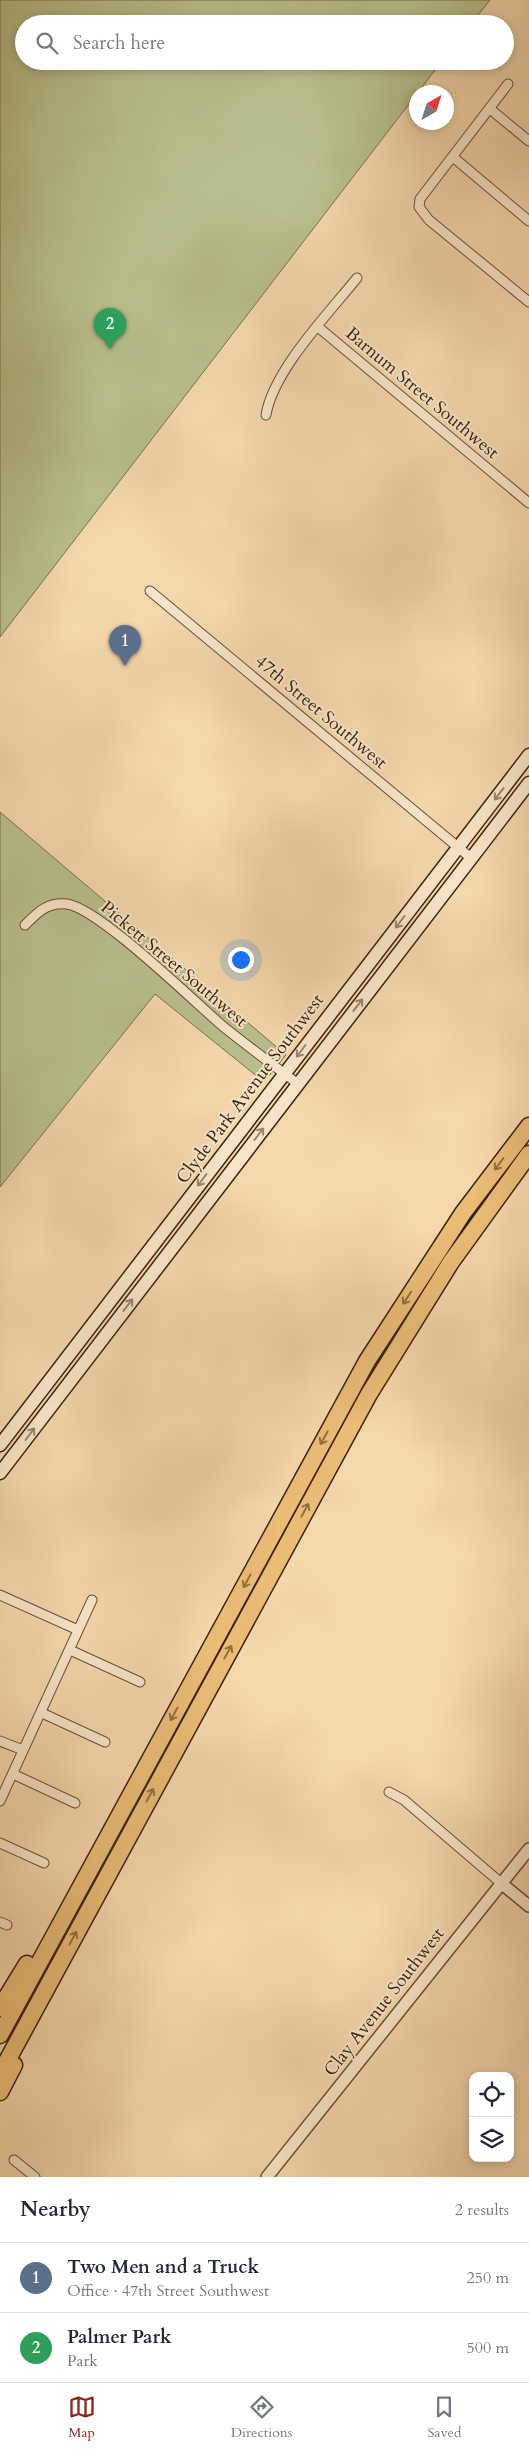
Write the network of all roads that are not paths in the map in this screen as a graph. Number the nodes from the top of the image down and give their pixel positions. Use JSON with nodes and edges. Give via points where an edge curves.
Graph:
{"nodes":[{"id":1,"x":508,"y":84,"type":"dead end"},
{"id":2,"x":490,"y":109,"type":"junction"},
{"id":3,"x":529,"y":141,"type":"edge"},
{"id":4,"x":453,"y":157,"type":"junction"},
{"id":5,"x":529,"y":220,"type":"edge"},
{"id":6,"x":357,"y":278,"type":"dead end"},
{"id":7,"x":529,"y":302,"type":"edge"},
{"id":8,"x":318,"y":327,"type":"junction"},
{"id":9,"x":266,"y":415,"type":"dead end"},
{"id":10,"x":529,"y":503,"type":"edge"},
{"id":11,"x":150,"y":591,"type":"dead end"},
{"id":12,"x":529,"y":755,"type":"edge"},
{"id":13,"x":529,"y":784,"type":"edge"},
{"id":14,"x":458,"y":847,"type":"junction"},
{"id":15,"x":471,"y":858,"type":"junction"},
{"id":16,"x":25,"y":925,"type":"dead end"},
{"id":17,"x":284,"y":1073,"type":"junction"},
{"id":18,"x":298,"y":1084,"type":"junction"},
{"id":19,"x":529,"y":1126,"type":"edge"},
{"id":20,"x":232,"y":1140,"type":"junction"},
{"id":21,"x":246,"y":1152,"type":"junction"},
{"id":22,"x":529,"y":1154,"type":"edge"},
{"id":23,"x":92,"y":1324,"type":"junction"},
{"id":24,"x":106,"y":1334,"type":"junction"},
{"id":25,"x":0,"y":1445,"type":"edge"},
{"id":26,"x":0,"y":1473,"type":"edge"},
{"id":27,"x":0,"y":1596,"type":"edge"},
{"id":28,"x":92,"y":1600,"type":"dead end"},
{"id":29,"x":78,"y":1630,"type":"junction"},
{"id":30,"x":70,"y":1650,"type":"junction"},
{"id":31,"x":140,"y":1682,"type":"dead end"},
{"id":32,"x":42,"y":1713,"type":"junction"},
{"id":33,"x":0,"y":1742,"type":"edge"},
{"id":34,"x":105,"y":1742,"type":"dead end"},
{"id":35,"x":23,"y":1750,"type":"junction"},
{"id":36,"x":12,"y":1774,"type":"junction"},
{"id":37,"x":389,"y":1792,"type":"dead end"},
{"id":38,"x":0,"y":1801,"type":"edge"},
{"id":39,"x":75,"y":1803,"type":"dead end"},
{"id":40,"x":104,"y":1842,"type":"junction"},
{"id":41,"x":0,"y":1843,"type":"edge"},
{"id":42,"x":529,"y":1850,"type":"edge"},
{"id":43,"x":44,"y":1863,"type":"dead end"},
{"id":44,"x":501,"y":1883,"type":"junction"},
{"id":45,"x":529,"y":1906,"type":"edge"},
{"id":46,"x":63,"y":1958,"type":"junction"},
{"id":47,"x":0,"y":2008,"type":"edge"},
{"id":48,"x":0,"y":2035,"type":"edge"},
{"id":49,"x":0,"y":2074,"type":"edge"},
{"id":50,"x":0,"y":2092,"type":"edge"},
{"id":51,"x":14,"y":2160,"type":"dead end"},
{"id":52,"x":35,"y":2177,"type":"edge"},
{"id":53,"x":267,"y":2177,"type":"edge"}],
"edges":[{"from":1,"to":2,"type":"street"},
{"from":2,"to":3,"type":"street"},
{"from":2,"to":4,"type":"street"},
{"from":4,"to":5,"type":"street"},
{"from":4,"to":7,"type":"street","via":[[420,199],[419,207],[429,220]]},
{"from":6,"to":8,"type":"street"},
{"from":8,"to":9,"type":"street","via":[[275,384],[268,398]]},
{"from":8,"to":10,"type":"street","name":"Barnum Street Southwest"},
{"from":11,"to":14,"type":"street","name":"47th Street Southwest"},
{"from":12,"to":14,"type":"main road","name":"Clyde Park Avenue Southwest","one_way":true},
{"from":13,"to":15,"type":"main road","name":"Clyde Park Avenue Southwest"},
{"from":14,"to":15,"type":"street","name":"47th Street Southwest"},
{"from":14,"to":17,"type":"main road","name":"Clyde Park Avenue Southwest","one_way":true},
{"from":18,"to":15,"type":"main road","name":"Clyde Park Avenue Southwest","one_way":true},
{"from":16,"to":17,"type":"street","name":"Pickett Street Southwest","via":[[43,907],[60,904],[80,908],[107,926]]},
{"from":17,"to":18,"type":"street","name":"Pickett Street Southwest"},
{"from":17,"to":20,"type":"main road","name":"Clyde Park Avenue Southwest"},
{"from":21,"to":18,"type":"main road","name":"Clyde Park Avenue Southwest","one_way":true},
{"from":19,"to":40,"type":"highway","one_way":true,"via":[[452,1229],[367,1361]]},
{"from":20,"to":21,"type":"main road"},
{"from":20,"to":23,"type":"main road","name":"Clyde Park Avenue Southwest","one_way":true},
{"from":24,"to":21,"type":"main road","name":"Clyde Park Avenue Southwest","one_way":true},
{"from":46,"to":22,"type":"highway","one_way":true,"via":[[369,1394],[451,1262]]},
{"from":23,"to":24,"type":"main road"},
{"from":23,"to":25,"type":"main road","name":"Clyde Park Avenue Southwest"},
{"from":26,"to":24,"type":"main road","name":"Clyde Park Avenue Southwest","one_way":true},
{"from":27,"to":29,"type":"street"},
{"from":28,"to":29,"type":"street"},
{"from":29,"to":30,"type":"street"},
{"from":30,"to":31,"type":"street"},
{"from":30,"to":32,"type":"street"},
{"from":32,"to":34,"type":"street"},
{"from":32,"to":35,"type":"street"},
{"from":33,"to":35,"type":"street"},
{"from":35,"to":36,"type":"street"},
{"from":36,"to":38,"type":"street"},
{"from":36,"to":39,"type":"street"},
{"from":37,"to":44,"type":"street","via":[[404,1800]]},
{"from":40,"to":47,"type":"highway"},
{"from":40,"to":48,"type":"highway"},
{"from":41,"to":43,"type":"street"},
{"from":42,"to":44,"type":"street","name":"Clay Avenue Southwest"},
{"from":44,"to":45,"type":"street"},
{"from":44,"to":53,"type":"street","name":"Clay Avenue Southwest"},
{"from":46,"to":49,"type":"highway"},
{"from":46,"to":50,"type":"highway"},
{"from":51,"to":52,"type":"street"}]}
